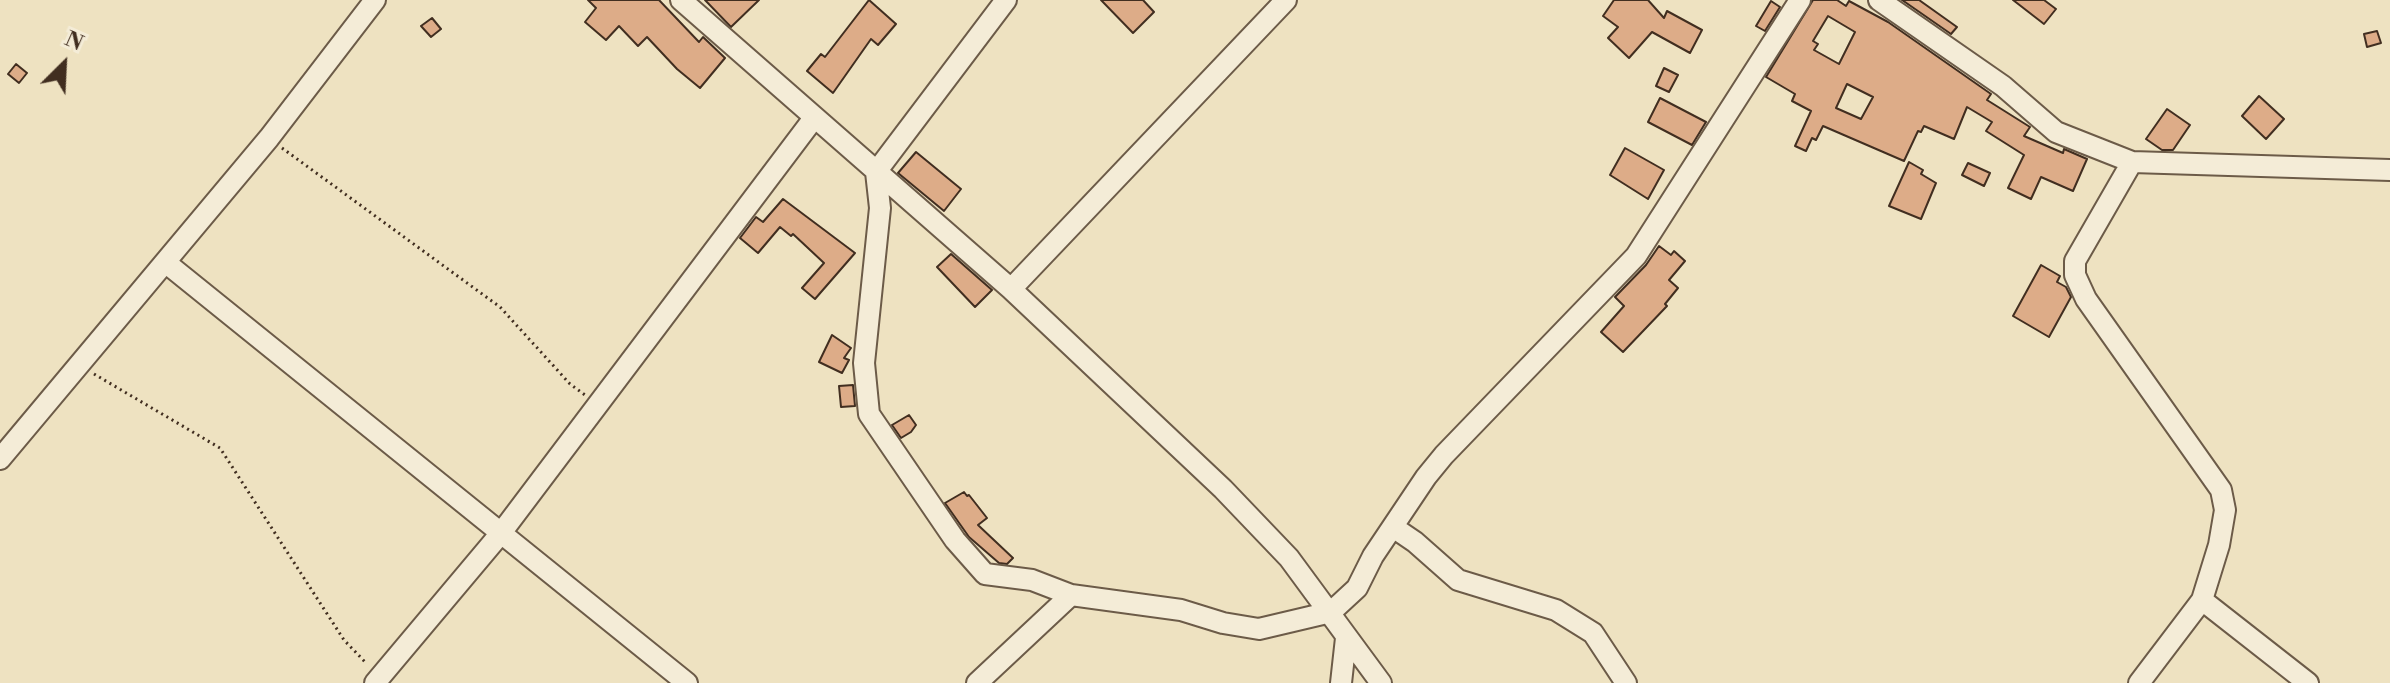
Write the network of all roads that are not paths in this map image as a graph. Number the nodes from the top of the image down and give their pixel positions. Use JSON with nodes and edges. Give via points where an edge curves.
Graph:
{"nodes":[{"id":1,"x":375,"y":0,"type":"edge"},
{"id":2,"x":681,"y":0,"type":"edge"},
{"id":3,"x":1006,"y":0,"type":"edge"},
{"id":4,"x":1286,"y":0,"type":"edge"},
{"id":5,"x":1800,"y":0,"type":"edge"},
{"id":6,"x":1879,"y":0,"type":"edge"},
{"id":7,"x":814,"y":118,"type":"junction"},
{"id":8,"x":2132,"y":162,"type":"junction"},
{"id":9,"x":2390,"y":170,"type":"edge"},
{"id":10,"x":876,"y":172,"type":"junction"},
{"id":11,"x":165,"y":262,"type":"junction"},
{"id":12,"x":1011,"y":289,"type":"junction"},
{"id":13,"x":0,"y":459,"type":"edge"},
{"id":14,"x":1393,"y":527,"type":"junction"},
{"id":15,"x":501,"y":533,"type":"junction"},
{"id":16,"x":1071,"y":595,"type":"junction"},
{"id":17,"x":2202,"y":600,"type":"junction"},
{"id":18,"x":1331,"y":612,"type":"junction"},
{"id":19,"x":1346,"y":638,"type":"junction"},
{"id":20,"x":378,"y":680,"type":"edge"},
{"id":21,"x":687,"y":683,"type":"edge"},
{"id":22,"x":977,"y":683,"type":"edge"},
{"id":23,"x":1341,"y":683,"type":"edge"},
{"id":24,"x":1381,"y":683,"type":"edge"},
{"id":25,"x":1626,"y":683,"type":"edge"},
{"id":26,"x":2139,"y":683,"type":"edge"},
{"id":27,"x":2308,"y":683,"type":"edge"}],
"edges":[{"from":1,"to":11,"type":"street"},
{"from":2,"to":7,"type":"street"},
{"from":3,"to":10,"type":"street"},
{"from":4,"to":12,"type":"street"},
{"from":5,"to":14,"type":"street","via":[[1636,256],[1444,455]]},
{"from":6,"to":8,"type":"street","via":[[2003,86],[2056,132]]},
{"from":7,"to":10,"type":"street"},
{"from":7,"to":15,"type":"street"},
{"from":8,"to":9,"type":"street"},
{"from":8,"to":17,"type":"street","via":[[2075,261],[2075,275],[2086,299],[2221,490],[2225,510],[2219,545]]},
{"from":10,"to":12,"type":"street"},
{"from":10,"to":16,"type":"street","via":[[880,208],[864,363],[869,414],[955,540],[985,574],[1032,580]]},
{"from":11,"to":13,"type":"street"},
{"from":11,"to":15,"type":"street"},
{"from":12,"to":18,"type":"street","via":[[1223,489],[1289,558]]},
{"from":14,"to":18,"type":"street","via":[[1357,588]]},
{"from":14,"to":25,"type":"street","via":[[1458,580],[1556,610],[1593,633]]},
{"from":15,"to":20,"type":"street"},
{"from":15,"to":21,"type":"street"},
{"from":16,"to":18,"type":"street","via":[[1181,610],[1259,629]]},
{"from":16,"to":22,"type":"street"},
{"from":17,"to":26,"type":"street"},
{"from":17,"to":27,"type":"street"},
{"from":18,"to":19,"type":"street"},
{"from":19,"to":23,"type":"street"},
{"from":19,"to":24,"type":"street"}]}
